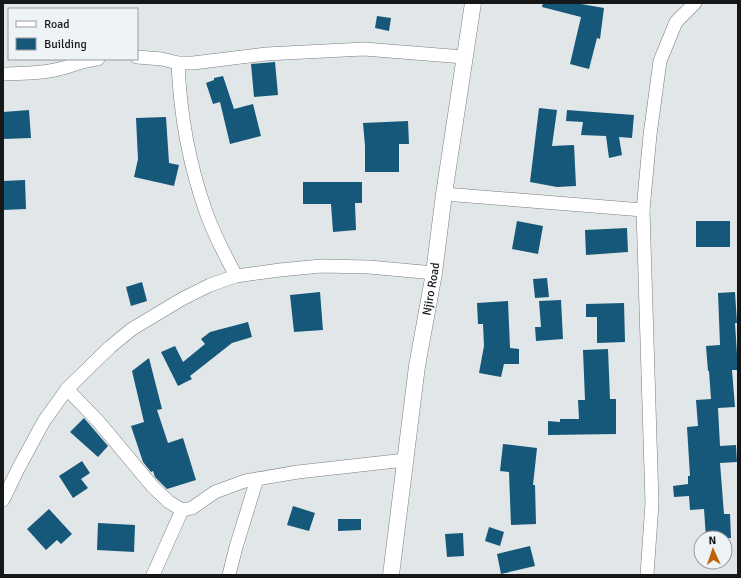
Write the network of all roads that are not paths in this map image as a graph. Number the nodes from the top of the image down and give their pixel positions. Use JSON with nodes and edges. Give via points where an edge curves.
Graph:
{"nodes":[{"id":1,"x":473,"y":3,"type":"edge"},
{"id":2,"x":695,"y":3,"type":"edge"},
{"id":3,"x":138,"y":57,"type":"edge"},
{"id":4,"x":464,"y":57,"type":"junction"},
{"id":5,"x":93,"y":60,"type":"edge"},
{"id":6,"x":178,"y":63,"type":"junction"},
{"id":7,"x":3,"y":74,"type":"edge"},
{"id":8,"x":444,"y":194,"type":"junction"},
{"id":9,"x":643,"y":210,"type":"junction"},
{"id":10,"x":434,"y":273,"type":"junction"},
{"id":11,"x":236,"y":276,"type":"junction"},
{"id":12,"x":67,"y":389,"type":"junction"},
{"id":13,"x":405,"y":460,"type":"junction"},
{"id":14,"x":257,"y":479,"type":"junction"},
{"id":15,"x":3,"y":500,"type":"edge"},
{"id":16,"x":182,"y":510,"type":"junction"},
{"id":17,"x":153,"y":575,"type":"edge"},
{"id":18,"x":230,"y":575,"type":"edge"},
{"id":19,"x":391,"y":575,"type":"edge"},
{"id":20,"x":647,"y":575,"type":"edge"}],
"edges":[{"from":1,"to":4,"type":"street","name":"Njiro Road"},
{"from":2,"to":9,"type":"street","via":[[676,22],[660,61]]},
{"from":3,"to":6,"type":"street"},
{"from":4,"to":6,"type":"street","via":[[364,49],[266,54]]},
{"from":4,"to":8,"type":"street","name":"Njiro Road"},
{"from":5,"to":7,"type":"street","via":[[58,70]]},
{"from":6,"to":11,"type":"street","via":[[184,123],[192,164],[206,212]]},
{"from":8,"to":9,"type":"street"},
{"from":8,"to":10,"type":"street","name":"Njiro Road"},
{"from":9,"to":20,"type":"street","via":[[652,503]]},
{"from":10,"to":11,"type":"street","via":[[321,266]]},
{"from":10,"to":13,"type":"street","name":"Njiro Road","via":[[417,366]]},
{"from":11,"to":12,"type":"street","via":[[182,299],[132,330],[110,346]]},
{"from":12,"to":15,"type":"street","via":[[44,421]]},
{"from":12,"to":16,"type":"street","via":[[98,420],[153,487]]},
{"from":13,"to":14,"type":"street"},
{"from":13,"to":19,"type":"street","name":"Njiro Road"},
{"from":14,"to":16,"type":"street","via":[[224,488],[192,508]]},
{"from":14,"to":18,"type":"street"},
{"from":16,"to":17,"type":"street"}]}
